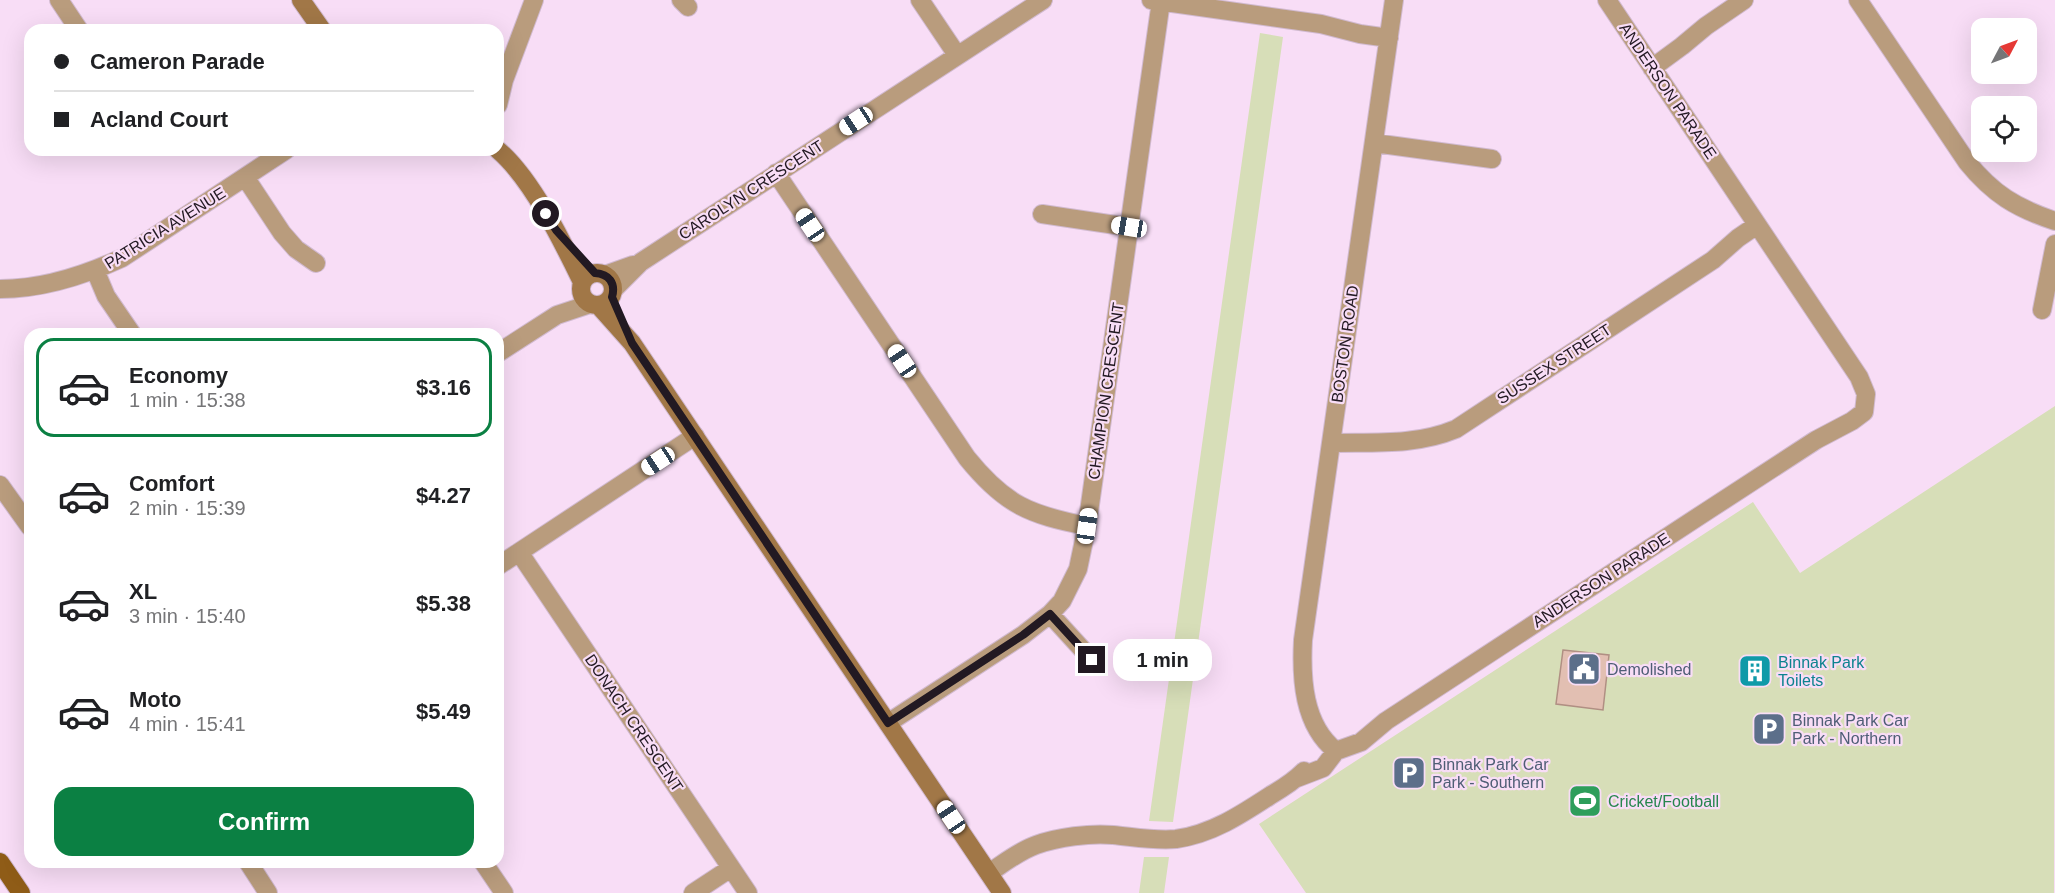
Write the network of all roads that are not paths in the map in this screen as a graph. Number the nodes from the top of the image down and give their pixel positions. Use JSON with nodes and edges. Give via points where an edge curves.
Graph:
{"nodes":[{"id":1,"x":59,"y":0,"type":"edge"},
{"id":2,"x":301,"y":0,"type":"edge"},
{"id":3,"x":534,"y":0,"type":"edge"},
{"id":4,"x":920,"y":0,"type":"edge"},
{"id":5,"x":1042,"y":0,"type":"edge"},
{"id":6,"x":1394,"y":0,"type":"edge"},
{"id":7,"x":1607,"y":0,"type":"edge"},
{"id":8,"x":1744,"y":0,"type":"edge"},
{"id":9,"x":1858,"y":0,"type":"edge"},
{"id":10,"x":1163,"y":1,"type":"edge"},
{"id":11,"x":75,"y":24,"type":"edge"},
{"id":12,"x":318,"y":24,"type":"edge"},
{"id":13,"x":1389,"y":33,"type":"junction"},
{"id":14,"x":957,"y":55,"type":"junction"},
{"id":15,"x":1649,"y":63,"type":"junction"},
{"id":16,"x":504,"y":77,"type":"edge"},
{"id":17,"x":1374,"y":143,"type":"junction"},
{"id":18,"x":277,"y":156,"type":"edge"},
{"id":19,"x":503,"y":156,"type":"edge"},
{"id":20,"x":1492,"y":159,"type":"dead end"},
{"id":21,"x":776,"y":173,"type":"junction"},
{"id":22,"x":245,"y":177,"type":"junction"},
{"id":23,"x":1042,"y":214,"type":"dead end"},
{"id":24,"x":2055,"y":221,"type":"edge"},
{"id":25,"x":1129,"y":227,"type":"junction"},
{"id":26,"x":1760,"y":229,"type":"junction"},
{"id":27,"x":2055,"y":244,"type":"edge"},
{"id":28,"x":316,"y":263,"type":"dead end"},
{"id":29,"x":95,"y":270,"type":"junction"},
{"id":30,"x":0,"y":289,"type":"edge"},
{"id":31,"x":597,"y":289,"type":"junction"},
{"id":32,"x":2042,"y":310,"type":"dead end"},
{"id":33,"x":128,"y":328,"type":"edge"},
{"id":34,"x":504,"y":349,"type":"edge"},
{"id":35,"x":1332,"y":435,"type":"junction"},
{"id":36,"x":695,"y":436,"type":"junction"},
{"id":37,"x":0,"y":485,"type":"edge"},
{"id":38,"x":24,"y":518,"type":"edge"},
{"id":39,"x":1087,"y":526,"type":"junction"},
{"id":40,"x":519,"y":552,"type":"junction"},
{"id":41,"x":504,"y":562,"type":"edge"},
{"id":42,"x":1050,"y":614,"type":"junction"},
{"id":43,"x":1092,"y":660,"type":"dead end"},
{"id":44,"x":888,"y":723,"type":"junction"},
{"id":45,"x":1331,"y":744,"type":"junction"},
{"id":46,"x":0,"y":862,"type":"edge"},
{"id":47,"x":252,"y":868,"type":"edge"},
{"id":48,"x":487,"y":868,"type":"edge"},
{"id":49,"x":731,"y":868,"type":"junction"},
{"id":50,"x":995,"y":882,"type":"edge"},
{"id":51,"x":21,"y":893,"type":"edge"},
{"id":52,"x":268,"y":893,"type":"edge"},
{"id":53,"x":504,"y":893,"type":"edge"},
{"id":54,"x":693,"y":893,"type":"edge"},
{"id":55,"x":748,"y":893,"type":"edge"}],
"edges":[{"from":1,"to":11,"type":"street"},
{"from":2,"to":12,"type":"street"},
{"from":3,"to":16,"type":"street"},
{"from":4,"to":14,"type":"street"},
{"from":5,"to":14,"type":"street","name":"CAROLYN CRESCENT"},
{"from":6,"to":13,"type":"street","name":"BOSTON ROAD"},
{"from":7,"to":15,"type":"street","name":"ANDERSON PARADE"},
{"from":8,"to":15,"type":"street","via":[[1682,46]]},
{"from":9,"to":24,"type":"street","via":[[1979,177],[2010,203]]},
{"from":10,"to":13,"type":"street","via":[[1321,24],[1361,24]]},
{"from":10,"to":25,"type":"street","name":"CHAMPION CRESCENT"},
{"from":13,"to":17,"type":"street","name":"BOSTON ROAD"},
{"from":14,"to":21,"type":"street","name":"CAROLYN CRESCENT"},
{"from":15,"to":26,"type":"street","name":"ANDERSON PARADE"},
{"from":17,"to":20,"type":"street"},
{"from":17,"to":35,"type":"street","name":"BOSTON ROAD"},
{"from":18,"to":22,"type":"street","name":"PATRICIA AVENUE"},
{"from":19,"to":31,"type":"street"},
{"from":21,"to":31,"type":"street","name":"CAROLYN CRESCENT"},
{"from":21,"to":39,"type":"street","via":[[981,475],[1023,508]]},
{"from":22,"to":28,"type":"street","via":[[282,233]]},
{"from":22,"to":29,"type":"street","name":"PATRICIA AVENUE","via":[[123,258]]},
{"from":23,"to":25,"type":"street"},
{"from":25,"to":39,"type":"street","name":"CHAMPION CRESCENT"},
{"from":26,"to":35,"type":"street","name":"SUSSEX STREET","via":[[1743,247],[1713,260],[1456,429],[1399,443]]},
{"from":26,"to":45,"type":"street","name":"ANDERSON PARADE","via":[[1859,377],[1866,394],[1866,406],[1859,416],[1816,440],[1386,721],[1361,742]]},
{"from":27,"to":32,"type":"street"},
{"from":29,"to":30,"type":"street","name":"PATRICIA AVENUE","via":[[37,285]]},
{"from":29,"to":33,"type":"street","via":[[106,296]]},
{"from":31,"to":34,"type":"street","name":"CAROLYN CRESCENT"},
{"from":31,"to":36,"type":"street"},
{"from":35,"to":45,"type":"street","name":"BOSTON ROAD","via":[[1303,660],[1306,688]]},
{"from":36,"to":40,"type":"street"},
{"from":36,"to":44,"type":"street"},
{"from":37,"to":38,"type":"street"},
{"from":39,"to":42,"type":"street","name":"CHAMPION CRESCENT","via":[[1078,569],[1062,601]]},
{"from":40,"to":41,"type":"street"},
{"from":40,"to":49,"type":"street","name":"DONACH CRESCENT"},
{"from":42,"to":43,"type":"street"},
{"from":42,"to":44,"type":"street","name":"CHAMPION CRESCENT"},
{"from":44,"to":50,"type":"street"},
{"from":45,"to":50,"type":"street","name":"ANDERSON PARADE","via":[[1323,768],[1297,778],[1230,820],[1196,835],[1158,839],[1097,834],[1037,844],[1020,853]]},
{"from":46,"to":51,"type":"main road"},
{"from":47,"to":52,"type":"street"},
{"from":48,"to":53,"type":"street"},
{"from":49,"to":54,"type":"street"},
{"from":49,"to":55,"type":"street","name":"DONACH CRESCENT"}]}
